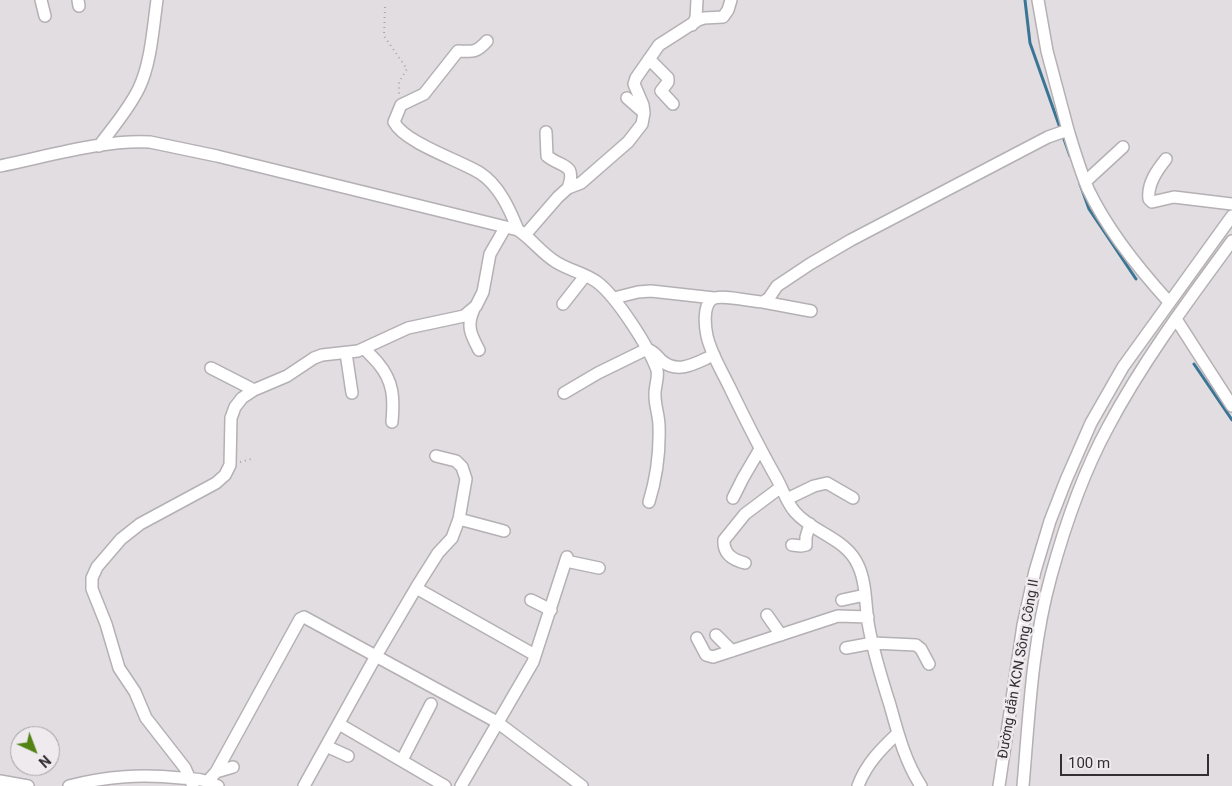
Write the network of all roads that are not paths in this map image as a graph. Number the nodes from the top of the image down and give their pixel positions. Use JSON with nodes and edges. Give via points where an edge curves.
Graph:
{"nodes":[{"id":1,"x":41,"y":0,"type":"edge"},
{"id":2,"x":158,"y":0,"type":"edge"},
{"id":3,"x":697,"y":0,"type":"edge"},
{"id":4,"x":731,"y":0,"type":"edge"},
{"id":5,"x":1038,"y":0,"type":"edge"},
{"id":6,"x":45,"y":16,"type":"dead end"},
{"id":7,"x":692,"y":25,"type":"junction"},
{"id":8,"x":487,"y":41,"type":"dead end"},
{"id":9,"x":649,"y":59,"type":"junction"},
{"id":10,"x":627,"y":98,"type":"dead end"},
{"id":11,"x":673,"y":104,"type":"dead end"},
{"id":12,"x":644,"y":113,"type":"junction"},
{"id":13,"x":1066,"y":131,"type":"junction"},
{"id":14,"x":546,"y":132,"type":"dead end"},
{"id":15,"x":99,"y":146,"type":"junction"},
{"id":16,"x":1123,"y":147,"type":"dead end"},
{"id":17,"x":1166,"y":158,"type":"dead end"},
{"id":18,"x":0,"y":166,"type":"edge"},
{"id":19,"x":1085,"y":182,"type":"junction"},
{"id":20,"x":568,"y":188,"type":"junction"},
{"id":21,"x":1232,"y":204,"type":"edge"},
{"id":22,"x":1232,"y":216,"type":"edge"},
{"id":23,"x":505,"y":228,"type":"junction"},
{"id":24,"x":522,"y":232,"type":"junction"},
{"id":25,"x":1232,"y":241,"type":"edge"},
{"id":26,"x":585,"y":276,"type":"junction"},
{"id":27,"x":614,"y":298,"type":"junction"},
{"id":28,"x":714,"y":298,"type":"junction"},
{"id":29,"x":763,"y":302,"type":"junction"},
{"id":30,"x":1169,"y":302,"type":"junction"},
{"id":31,"x":563,"y":304,"type":"dead end"},
{"id":32,"x":476,"y":306,"type":"junction"},
{"id":33,"x":811,"y":311,"type":"dead end"},
{"id":34,"x":1176,"y":319,"type":"junction"},
{"id":35,"x":365,"y":349,"type":"junction"},
{"id":36,"x":647,"y":349,"type":"junction"},
{"id":37,"x":478,"y":350,"type":"dead end"},
{"id":38,"x":346,"y":353,"type":"junction"},
{"id":39,"x":714,"y":355,"type":"junction"},
{"id":40,"x":211,"y":368,"type":"dead end"},
{"id":41,"x":254,"y":390,"type":"junction"},
{"id":42,"x":352,"y":393,"type":"dead end"},
{"id":43,"x":564,"y":393,"type":"dead end"},
{"id":44,"x":1232,"y":406,"type":"edge"},
{"id":45,"x":392,"y":422,"type":"dead end"},
{"id":46,"x":760,"y":449,"type":"junction"},
{"id":47,"x":436,"y":456,"type":"dead end"},
{"id":48,"x":781,"y":487,"type":"junction"},
{"id":49,"x":733,"y":498,"type":"dead end"},
{"id":50,"x":787,"y":498,"type":"junction"},
{"id":51,"x":853,"y":498,"type":"dead end"},
{"id":52,"x":649,"y":502,"type":"dead end"},
{"id":53,"x":459,"y":519,"type":"junction"},
{"id":54,"x":1050,"y":521,"type":"junction"},
{"id":55,"x":810,"y":524,"type":"junction"},
{"id":56,"x":1066,"y":525,"type":"junction"},
{"id":57,"x":504,"y":531,"type":"dead end"},
{"id":58,"x":792,"y":545,"type":"dead end"},
{"id":59,"x":745,"y":563,"type":"dead end"},
{"id":60,"x":599,"y":568,"type":"dead end"},
{"id":61,"x":416,"y":588,"type":"junction"},
{"id":62,"x":865,"y":595,"type":"junction"},
{"id":63,"x":531,"y":600,"type":"dead end"},
{"id":64,"x":842,"y":600,"type":"dead end"},
{"id":65,"x":551,"y":610,"type":"junction"},
{"id":66,"x":766,"y":614,"type":"dead end"},
{"id":67,"x":868,"y":617,"type":"junction"},
{"id":68,"x":781,"y":634,"type":"junction"},
{"id":69,"x":716,"y":635,"type":"dead end"},
{"id":70,"x":697,"y":638,"type":"dead end"},
{"id":71,"x":873,"y":643,"type":"junction"},
{"id":72,"x":846,"y":648,"type":"dead end"},
{"id":73,"x":732,"y":651,"type":"junction"},
{"id":74,"x":535,"y":655,"type":"junction"},
{"id":75,"x":376,"y":656,"type":"junction"},
{"id":76,"x":929,"y":664,"type":"dead end"},
{"id":77,"x":431,"y":704,"type":"dead end"},
{"id":78,"x":498,"y":722,"type":"junction"},
{"id":79,"x":339,"y":724,"type":"junction"},
{"id":80,"x":898,"y":733,"type":"junction"},
{"id":81,"x":326,"y":746,"type":"junction"},
{"id":82,"x":348,"y":756,"type":"dead end"},
{"id":83,"x":402,"y":760,"type":"junction"},
{"id":84,"x":233,"y":767,"type":"dead end"},
{"id":85,"x":214,"y":780,"type":"edge"},
{"id":86,"x":0,"y":781,"type":"edge"},
{"id":87,"x":98,"y":783,"type":"edge"},
{"id":88,"x":192,"y":783,"type":"edge"},
{"id":89,"x":77,"y":785,"type":"edge"},
{"id":90,"x":464,"y":785,"type":"edge"},
{"id":91,"x":28,"y":786,"type":"edge"},
{"id":92,"x":304,"y":786,"type":"edge"},
{"id":93,"x":445,"y":786,"type":"edge"},
{"id":94,"x":582,"y":786,"type":"edge"},
{"id":95,"x":858,"y":786,"type":"edge"},
{"id":96,"x":921,"y":786,"type":"edge"},
{"id":97,"x":999,"y":786,"type":"edge"},
{"id":98,"x":1023,"y":786,"type":"edge"}],
"edges":[{"from":1,"to":6,"type":"street"},
{"from":2,"to":15,"type":"street","via":[[140,86]]},
{"from":3,"to":7,"type":"street","via":[[696,18]]},
{"from":4,"to":7,"type":"street","via":[[723,17],[704,18]]},
{"from":5,"to":13,"type":"street"},
{"from":7,"to":9,"type":"street","via":[[659,45]]},
{"from":8,"to":24,"type":"street","via":[[472,52],[458,51],[424,94],[401,105],[394,122],[414,139],[481,173],[501,196]]},
{"from":9,"to":11,"type":"street","via":[[668,78],[661,91]]},
{"from":9,"to":12,"type":"street","via":[[634,84]]},
{"from":10,"to":12,"type":"street"},
{"from":12,"to":20,"type":"street","via":[[642,124],[628,142],[585,179]]},
{"from":13,"to":19,"type":"street"},
{"from":13,"to":29,"type":"street","via":[[1048,137],[851,240],[777,286]]},
{"from":14,"to":20,"type":"street","via":[[548,156],[570,171]]},
{"from":15,"to":18,"type":"street"},
{"from":15,"to":23,"type":"street","via":[[150,142]]},
{"from":16,"to":19,"type":"street"},
{"from":17,"to":21,"type":"street","via":[[1149,188],[1152,202],[1174,197]]},
{"from":19,"to":30,"type":"street","via":[[1123,248]]},
{"from":20,"to":24,"type":"street"},
{"from":22,"to":30,"type":"street","name":"Đường dẫn KCN Sông Công II"},
{"from":23,"to":24,"type":"street"},
{"from":23,"to":32,"type":"street","via":[[490,254],[483,292]]},
{"from":24,"to":26,"type":"street","via":[[546,256]]},
{"from":25,"to":34,"type":"street","name":"Đường dẫn KCN Sông Công II"},
{"from":26,"to":27,"type":"street"},
{"from":26,"to":31,"type":"street"},
{"from":27,"to":28,"type":"street","via":[[650,291]]},
{"from":27,"to":36,"type":"street"},
{"from":28,"to":29,"type":"street"},
{"from":28,"to":39,"type":"street","via":[[709,301],[705,326]]},
{"from":29,"to":33,"type":"street"},
{"from":30,"to":54,"type":"street","name":"Đường dẫn KCN Sông Công II","via":[[1123,367],[1091,423]]},
{"from":32,"to":35,"type":"street","via":[[464,316],[408,328]]},
{"from":32,"to":37,"type":"street","via":[[469,322]]},
{"from":34,"to":44,"type":"street"},
{"from":34,"to":56,"type":"street","name":"Đường dẫn KCN Sông Công II","via":[[1107,428]]},
{"from":35,"to":38,"type":"street"},
{"from":35,"to":45,"type":"street","via":[[390,378]]},
{"from":36,"to":39,"type":"street","via":[[663,362],[678,368]]},
{"from":36,"to":43,"type":"street"},
{"from":36,"to":52,"type":"street","via":[[658,376],[654,397],[659,424],[657,476]]},
{"from":38,"to":41,"type":"street","via":[[314,358],[287,376]]},
{"from":38,"to":42,"type":"street"},
{"from":39,"to":46,"type":"street"},
{"from":40,"to":41,"type":"street"},
{"from":41,"to":88,"type":"street","via":[[242,398],[231,418],[230,465],[225,475],[120,539],[92,578],[92,589],[119,668],[135,692],[146,718]]},
{"from":46,"to":48,"type":"street"},
{"from":46,"to":49,"type":"street"},
{"from":47,"to":53,"type":"street","via":[[456,461],[464,471],[466,479]]},
{"from":48,"to":50,"type":"street"},
{"from":48,"to":59,"type":"street","via":[[745,514],[724,540],[724,548],[733,560]]},
{"from":50,"to":51,"type":"street","via":[[827,483]]},
{"from":50,"to":55,"type":"street","via":[[794,512]]},
{"from":53,"to":57,"type":"street"},
{"from":53,"to":61,"type":"street","via":[[452,538],[438,553]]},
{"from":54,"to":56,"type":"street"},
{"from":54,"to":97,"type":"street","name":"Đường dẫn KCN Sông Công II","via":[[1023,625]]},
{"from":55,"to":58,"type":"street","via":[[806,544]]},
{"from":55,"to":62,"type":"street","via":[[851,553],[863,579]]},
{"from":56,"to":98,"type":"street","name":"Đường dẫn KCN Sông Công II","via":[[1040,628]]},
{"from":60,"to":65,"type":"street","via":[[567,559]]},
{"from":61,"to":74,"type":"street"},
{"from":61,"to":75,"type":"street"},
{"from":62,"to":64,"type":"street"},
{"from":62,"to":67,"type":"street"},
{"from":63,"to":65,"type":"street"},
{"from":65,"to":74,"type":"street"},
{"from":66,"to":68,"type":"street"},
{"from":67,"to":68,"type":"street","via":[[838,616]]},
{"from":67,"to":71,"type":"street"},
{"from":68,"to":73,"type":"street"},
{"from":69,"to":73,"type":"street"},
{"from":70,"to":73,"type":"street","via":[[709,657]]},
{"from":71,"to":72,"type":"street"},
{"from":71,"to":76,"type":"street","via":[[916,645]]},
{"from":71,"to":80,"type":"street"},
{"from":74,"to":78,"type":"street"},
{"from":75,"to":78,"type":"street"},
{"from":75,"to":79,"type":"street"},
{"from":75,"to":85,"type":"street","via":[[302,618]]},
{"from":77,"to":83,"type":"street"},
{"from":78,"to":90,"type":"street"},
{"from":78,"to":94,"type":"street"},
{"from":79,"to":81,"type":"street"},
{"from":79,"to":83,"type":"street"},
{"from":80,"to":95,"type":"street","via":[[874,757]]},
{"from":80,"to":96,"type":"street","via":[[909,766]]},
{"from":81,"to":82,"type":"street"},
{"from":81,"to":92,"type":"street"},
{"from":83,"to":93,"type":"street"},
{"from":84,"to":85,"type":"street"},
{"from":85,"to":88,"type":"street"},
{"from":86,"to":91,"type":"street"},
{"from":87,"to":88,"type":"street","via":[[146,775]]},
{"from":87,"to":89,"type":"street"}]}
